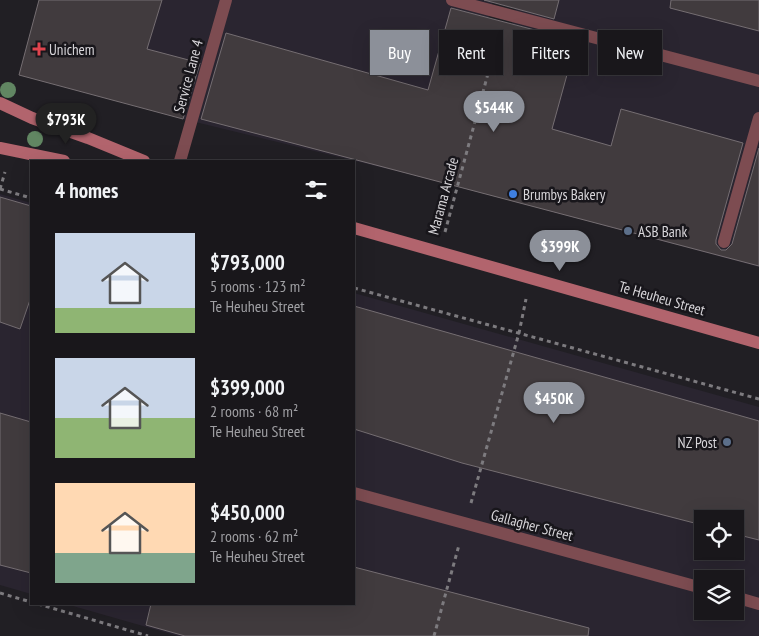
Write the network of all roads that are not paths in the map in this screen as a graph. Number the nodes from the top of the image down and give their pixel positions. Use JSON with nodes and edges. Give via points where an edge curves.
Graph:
{"nodes":[{"id":1,"x":226,"y":0,"type":"edge"},
{"id":2,"x":452,"y":0,"type":"edge"},
{"id":3,"x":759,"y":81,"type":"edge"},
{"id":4,"x":0,"y":103,"type":"edge"},
{"id":5,"x":759,"y":118,"type":"edge"},
{"id":6,"x":0,"y":148,"type":"edge"},
{"id":7,"x":59,"y":160,"type":"edge"},
{"id":8,"x":142,"y":160,"type":"edge"},
{"id":9,"x":180,"y":160,"type":"edge"},
{"id":10,"x":355,"y":228,"type":"edge"},
{"id":11,"x":724,"y":242,"type":"dead end"},
{"id":12,"x":759,"y":343,"type":"edge"},
{"id":13,"x":355,"y":493,"type":"edge"},
{"id":14,"x":694,"y":586,"type":"edge"},
{"id":15,"x":744,"y":600,"type":"edge"},
{"id":16,"x":759,"y":604,"type":"edge"}],
"edges":[{"from":1,"to":9,"type":"lane","name":"Service Lane 4"},
{"from":2,"to":3,"type":"lane"},
{"from":4,"to":8,"type":"street"},
{"from":5,"to":11,"type":"lane"},
{"from":6,"to":7,"type":"street"},
{"from":10,"to":12,"type":"street","name":"Te Heuheu Street"},
{"from":13,"to":14,"type":"lane","name":"Gallagher Street"},
{"from":15,"to":16,"type":"lane"}]}
